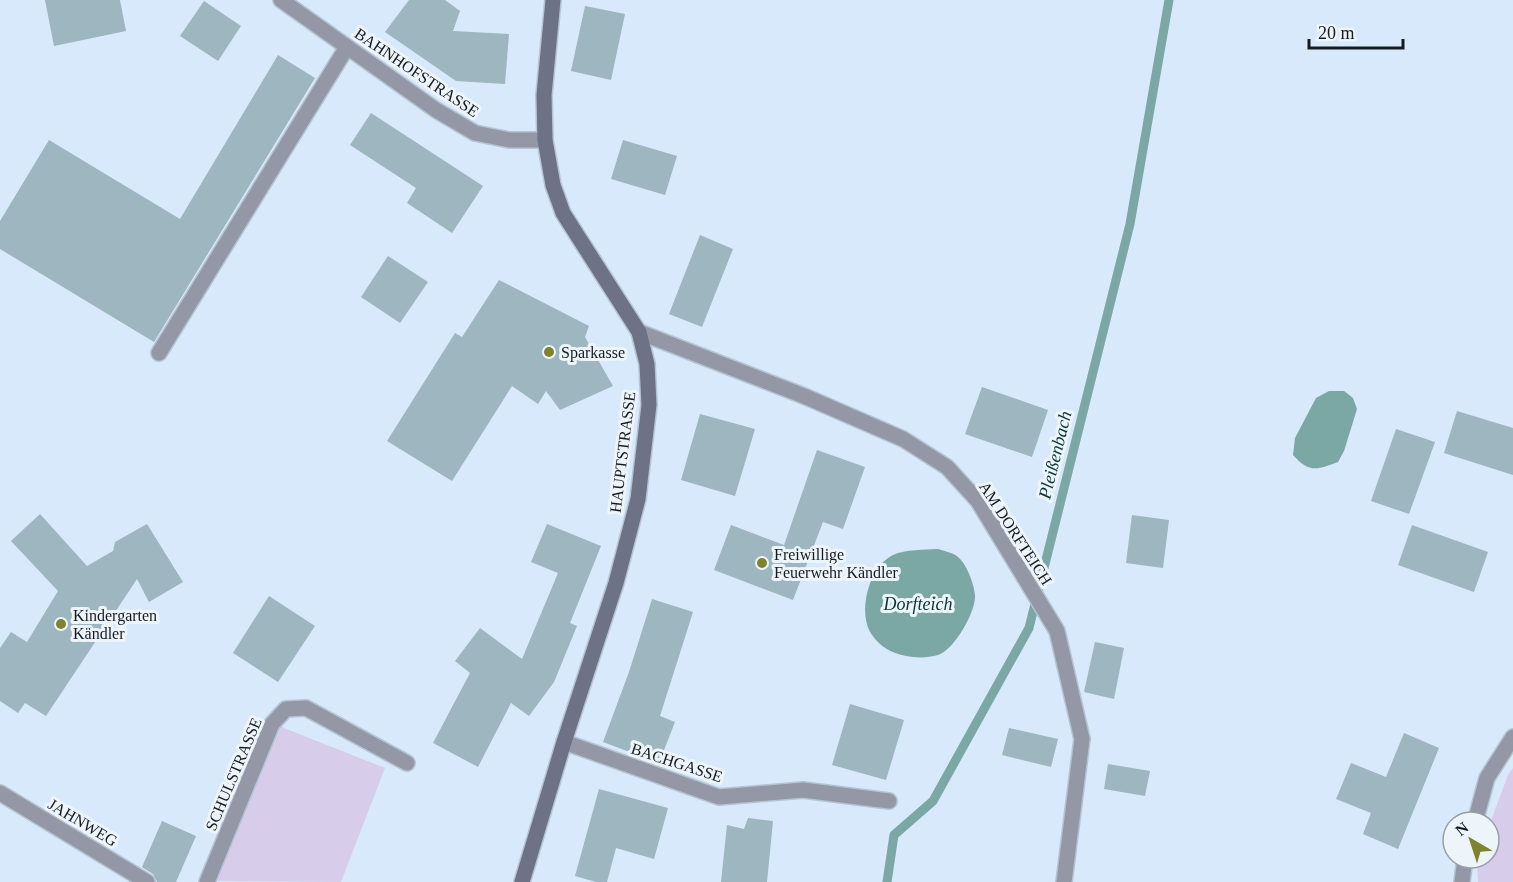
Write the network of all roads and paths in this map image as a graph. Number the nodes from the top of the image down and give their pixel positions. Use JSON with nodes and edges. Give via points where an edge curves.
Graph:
{"nodes":[{"id":1,"x":281,"y":0,"type":"edge"},
{"id":2,"x":553,"y":0,"type":"edge"},
{"id":3,"x":347,"y":47,"type":"junction"},
{"id":4,"x":546,"y":140,"type":"junction"},
{"id":5,"x":639,"y":332,"type":"junction"},
{"id":6,"x":159,"y":353,"type":"dead end"},
{"id":7,"x":1513,"y":737,"type":"edge"},
{"id":8,"x":564,"y":742,"type":"junction"},
{"id":9,"x":407,"y":763,"type":"dead end"},
{"id":10,"x":0,"y":793,"type":"edge"},
{"id":11,"x":889,"y":801,"type":"dead end"},
{"id":12,"x":1478,"y":810,"type":"edge"},
{"id":13,"x":147,"y":882,"type":"edge"},
{"id":14,"x":207,"y":882,"type":"edge"},
{"id":15,"x":522,"y":882,"type":"edge"},
{"id":16,"x":1064,"y":882,"type":"edge"}],
"edges":[{"from":1,"to":3,"type":"street","name":"BAHNHOFSTRASSE"},
{"from":2,"to":4,"type":"street","name":"HAUPTSTRASSE","via":[[544,95]]},
{"from":3,"to":4,"type":"street","name":"BAHNHOFSTRASSE","via":[[475,133],[509,140]]},
{"from":3,"to":6,"type":"street"},
{"from":4,"to":5,"type":"street","name":"HAUPTSTRASSE","via":[[553,185],[563,213]]},
{"from":5,"to":8,"type":"street","name":"HAUPTSTRASSE","via":[[647,364],[649,405],[638,499],[616,584]]},
{"from":5,"to":16,"type":"street","name":"AM DORFTEICH","via":[[903,439],[947,467],[978,501],[1057,631],[1082,738]]},
{"from":7,"to":12,"type":"street","via":[[1487,778]]},
{"from":8,"to":11,"type":"street","name":"BACHGASSE","via":[[719,797],[803,790]]},
{"from":8,"to":15,"type":"street","name":"HAUPTSTRASSE"},
{"from":9,"to":14,"type":"street","name":"SCHULSTRASSE","via":[[306,708],[286,709],[272,724]]},
{"from":10,"to":13,"type":"street","name":"JAHNWEG"}]}
